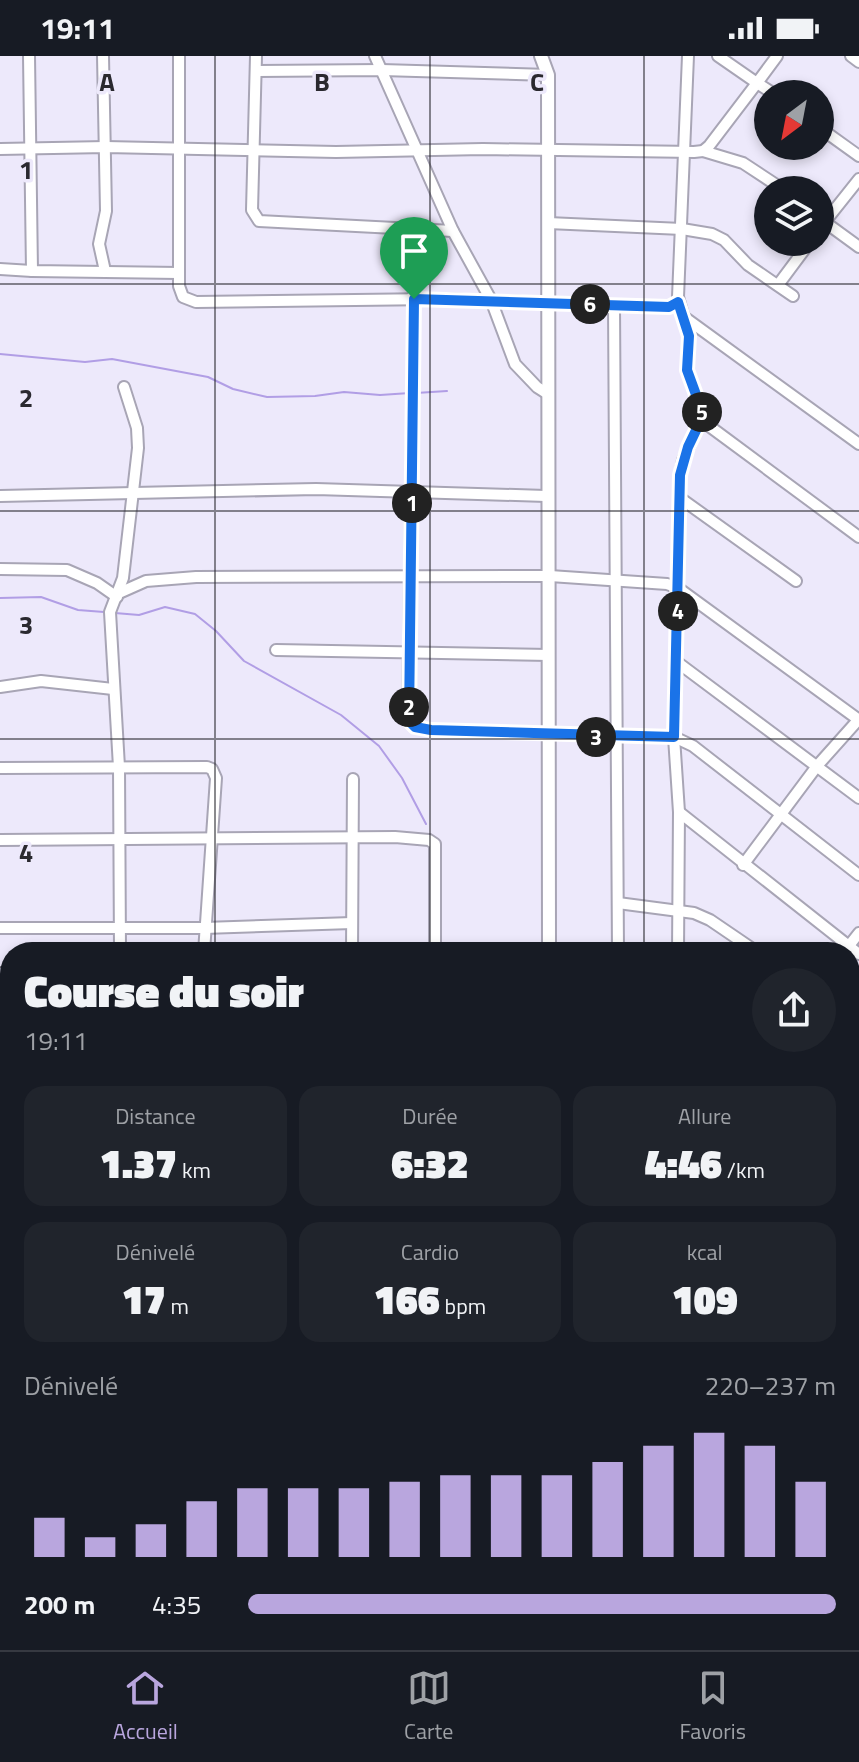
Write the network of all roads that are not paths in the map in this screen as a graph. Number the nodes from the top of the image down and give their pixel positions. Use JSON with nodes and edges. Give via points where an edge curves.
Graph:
{"nodes":[{"id":1,"x":29,"y":56,"type":"edge"},
{"id":2,"x":103,"y":56,"type":"edge"},
{"id":3,"x":179,"y":56,"type":"edge"},
{"id":4,"x":256,"y":56,"type":"edge"},
{"id":5,"x":375,"y":56,"type":"edge"},
{"id":6,"x":541,"y":56,"type":"edge"},
{"id":7,"x":688,"y":56,"type":"edge"},
{"id":8,"x":718,"y":56,"type":"edge"},
{"id":9,"x":777,"y":56,"type":"edge"},
{"id":10,"x":851,"y":56,"type":"edge"},
{"id":11,"x":859,"y":62,"type":"edge"},
{"id":12,"x":382,"y":70,"type":"junction"},
{"id":13,"x":257,"y":71,"type":"junction"},
{"id":14,"x":548,"y":75,"type":"junction"},
{"id":15,"x":759,"y":80,"type":"edge"},
{"id":16,"x":754,"y":81,"type":"edge"},
{"id":17,"x":754,"y":87,"type":"edge"},
{"id":18,"x":834,"y":138,"type":"edge"},
{"id":19,"x":106,"y":147,"type":"junction"},
{"id":20,"x":0,"y":149,"type":"edge"},
{"id":21,"x":255,"y":149,"type":"junction"},
{"id":22,"x":31,"y":150,"type":"junction"},
{"id":23,"x":180,"y":150,"type":"junction"},
{"id":24,"x":417,"y":150,"type":"junction"},
{"id":25,"x":548,"y":150,"type":"junction"},
{"id":26,"x":685,"y":151,"type":"junction"},
{"id":27,"x":703,"y":151,"type":"junction"},
{"id":28,"x":859,"y":156,"type":"edge"},
{"id":29,"x":763,"y":176,"type":"edge"},
{"id":30,"x":859,"y":179,"type":"edge"},
{"id":31,"x":834,"y":209,"type":"edge"},
{"id":32,"x":548,"y":223,"type":"junction"},
{"id":33,"x":682,"y":229,"type":"junction"},
{"id":34,"x":453,"y":231,"type":"junction"},
{"id":35,"x":834,"y":231,"type":"edge"},
{"id":36,"x":859,"y":247,"type":"edge"},
{"id":37,"x":800,"y":256,"type":"edge"},
{"id":38,"x":0,"y":269,"type":"edge"},
{"id":39,"x":32,"y":271,"type":"junction"},
{"id":40,"x":105,"y":271,"type":"junction"},
{"id":41,"x":179,"y":273,"type":"junction"},
{"id":42,"x":778,"y":285,"type":"junction"},
{"id":43,"x":793,"y":296,"type":"dead end"},
{"id":44,"x":414,"y":299,"type":"junction"},
{"id":45,"x":491,"y":300,"type":"junction"},
{"id":46,"x":549,"y":302,"type":"junction"},
{"id":47,"x":678,"y":302,"type":"junction"},
{"id":48,"x":614,"y":305,"type":"junction"},
{"id":49,"x":684,"y":317,"type":"junction"},
{"id":50,"x":124,"y":387,"type":"dead end"},
{"id":51,"x":548,"y":394,"type":"junction"},
{"id":52,"x":701,"y":420,"type":"junction"},
{"id":53,"x":859,"y":444,"type":"edge"},
{"id":54,"x":0,"y":486,"type":"edge"},
{"id":55,"x":132,"y":491,"type":"junction"},
{"id":56,"x":412,"y":491,"type":"junction"},
{"id":57,"x":0,"y":496,"type":"edge"},
{"id":58,"x":546,"y":496,"type":"junction"},
{"id":59,"x":680,"y":498,"type":"junction"},
{"id":60,"x":859,"y":537,"type":"edge"},
{"id":61,"x":0,"y":569,"type":"edge"},
{"id":62,"x":550,"y":576,"type":"junction"},
{"id":63,"x":409,"y":578,"type":"junction"},
{"id":64,"x":616,"y":580,"type":"junction"},
{"id":65,"x":796,"y":581,"type":"dead end"},
{"id":66,"x":678,"y":588,"type":"junction"},
{"id":67,"x":118,"y":595,"type":"junction"},
{"id":68,"x":276,"y":650,"type":"dead end"},
{"id":69,"x":411,"y":654,"type":"junction"},
{"id":70,"x":549,"y":655,"type":"junction"},
{"id":71,"x":677,"y":662,"type":"junction"},
{"id":72,"x":0,"y":687,"type":"edge"},
{"id":73,"x":113,"y":689,"type":"junction"},
{"id":74,"x":859,"y":720,"type":"edge"},
{"id":75,"x":548,"y":735,"type":"junction"},
{"id":76,"x":617,"y":737,"type":"junction"},
{"id":77,"x":674,"y":737,"type":"junction"},
{"id":78,"x":817,"y":766,"type":"junction"},
{"id":79,"x":119,"y":767,"type":"junction"},
{"id":80,"x":0,"y":768,"type":"edge"},
{"id":81,"x":353,"y":779,"type":"dead end"},
{"id":82,"x":859,"y":798,"type":"edge"},
{"id":83,"x":679,"y":812,"type":"junction"},
{"id":84,"x":781,"y":816,"type":"junction"},
{"id":85,"x":213,"y":837,"type":"junction"},
{"id":86,"x":351,"y":838,"type":"junction"},
{"id":87,"x":0,"y":840,"type":"edge"},
{"id":88,"x":120,"y":840,"type":"junction"},
{"id":89,"x":743,"y":865,"type":"junction"},
{"id":90,"x":859,"y":875,"type":"edge"},
{"id":91,"x":618,"y":903,"type":"junction"},
{"id":92,"x":679,"y":910,"type":"junction"},
{"id":93,"x":352,"y":923,"type":"junction"},
{"id":94,"x":0,"y":928,"type":"edge"},
{"id":95,"x":204,"y":928,"type":"junction"},
{"id":96,"x":121,"y":929,"type":"junction"},
{"id":97,"x":738,"y":938,"type":"junction"},
{"id":98,"x":120,"y":942,"type":"edge"},
{"id":99,"x":204,"y":942,"type":"edge"},
{"id":100,"x":352,"y":942,"type":"edge"},
{"id":101,"x":435,"y":942,"type":"edge"},
{"id":102,"x":549,"y":942,"type":"edge"},
{"id":103,"x":618,"y":942,"type":"edge"},
{"id":104,"x":678,"y":942,"type":"edge"},
{"id":105,"x":738,"y":942,"type":"edge"},
{"id":106,"x":743,"y":942,"type":"edge"},
{"id":107,"x":837,"y":942,"type":"edge"}],
"edges":[{"from":1,"to":22,"type":"street"},
{"from":2,"to":19,"type":"street"},
{"from":3,"to":23,"type":"street"},
{"from":4,"to":13,"type":"street"},
{"from":5,"to":12,"type":"street"},
{"from":6,"to":14,"type":"main road"},
{"from":7,"to":26,"type":"street"},
{"from":8,"to":16,"type":"street"},
{"from":9,"to":15,"type":"street"},
{"from":10,"to":11,"type":"street"},
{"from":12,"to":13,"type":"street"},
{"from":12,"to":14,"type":"street"},
{"from":12,"to":24,"type":"street"},
{"from":13,"to":21,"type":"street"},
{"from":14,"to":25,"type":"main road"},
{"from":17,"to":27,"type":"street"},
{"from":18,"to":28,"type":"street"},
{"from":19,"to":22,"type":"street"},
{"from":19,"to":23,"type":"street"},
{"from":19,"to":40,"type":"street","via":[[106,211],[99,244]]},
{"from":20,"to":22,"type":"street"},
{"from":21,"to":23,"type":"street"},
{"from":21,"to":24,"type":"street"},
{"from":21,"to":34,"type":"street","via":[[252,210],[259,221]]},
{"from":22,"to":39,"type":"street"},
{"from":23,"to":41,"type":"street"},
{"from":24,"to":25,"type":"street"},
{"from":24,"to":34,"type":"street"},
{"from":25,"to":26,"type":"street"},
{"from":25,"to":32,"type":"main road"},
{"from":26,"to":27,"type":"street"},
{"from":26,"to":33,"type":"street"},
{"from":27,"to":29,"type":"street","via":[[743,163]]},
{"from":30,"to":31,"type":"street"},
{"from":32,"to":33,"type":"street"},
{"from":32,"to":46,"type":"main road"},
{"from":33,"to":42,"type":"street","via":[[724,240]]},
{"from":33,"to":47,"type":"street"},
{"from":34,"to":45,"type":"street"},
{"from":35,"to":36,"type":"street"},
{"from":37,"to":42,"type":"street"},
{"from":38,"to":39,"type":"street"},
{"from":39,"to":40,"type":"street"},
{"from":40,"to":41,"type":"street"},
{"from":41,"to":44,"type":"street","via":[[183,297],[196,302]]},
{"from":42,"to":43,"type":"street"},
{"from":44,"to":45,"type":"street"},
{"from":44,"to":56,"type":"street"},
{"from":45,"to":46,"type":"street"},
{"from":45,"to":51,"type":"street","via":[[515,364]]},
{"from":46,"to":48,"type":"street"},
{"from":46,"to":51,"type":"main road"},
{"from":47,"to":48,"type":"street","via":[[669,307]]},
{"from":47,"to":49,"type":"street"},
{"from":48,"to":64,"type":"street"},
{"from":49,"to":52,"type":"street","via":[[687,370]]},
{"from":49,"to":53,"type":"street"},
{"from":50,"to":55,"type":"street","via":[[137,428]]},
{"from":51,"to":58,"type":"main road"},
{"from":52,"to":59,"type":"street","via":[[683,460]]},
{"from":52,"to":60,"type":"street"},
{"from":54,"to":57,"type":"street"},
{"from":55,"to":56,"type":"street"},
{"from":55,"to":57,"type":"street"},
{"from":55,"to":67,"type":"street"},
{"from":56,"to":58,"type":"street"},
{"from":56,"to":63,"type":"street"},
{"from":58,"to":62,"type":"main road"},
{"from":59,"to":65,"type":"street"},
{"from":59,"to":66,"type":"street"},
{"from":61,"to":67,"type":"street","via":[[67,570]]},
{"from":62,"to":63,"type":"street"},
{"from":62,"to":64,"type":"street"},
{"from":62,"to":70,"type":"main road"},
{"from":63,"to":67,"type":"street","via":[[196,577],[146,581]]},
{"from":63,"to":69,"type":"street"},
{"from":64,"to":66,"type":"street"},
{"from":64,"to":76,"type":"street"},
{"from":66,"to":71,"type":"street"},
{"from":66,"to":74,"type":"street"},
{"from":67,"to":73,"type":"street","via":[[110,612]]},
{"from":68,"to":69,"type":"street"},
{"from":69,"to":70,"type":"street"},
{"from":69,"to":75,"type":"street","via":[[408,712],[415,727]]},
{"from":70,"to":75,"type":"main road"},
{"from":71,"to":77,"type":"street"},
{"from":71,"to":78,"type":"street"},
{"from":72,"to":73,"type":"street","via":[[41,681]]},
{"from":73,"to":79,"type":"street"},
{"from":74,"to":78,"type":"street"},
{"from":75,"to":76,"type":"street"},
{"from":75,"to":102,"type":"main road"},
{"from":76,"to":77,"type":"street"},
{"from":76,"to":91,"type":"street"},
{"from":77,"to":83,"type":"street"},
{"from":77,"to":84,"type":"street","via":[[693,746]]},
{"from":78,"to":82,"type":"street"},
{"from":78,"to":84,"type":"street"},
{"from":79,"to":80,"type":"street"},
{"from":79,"to":85,"type":"street","via":[[212,769]]},
{"from":79,"to":88,"type":"street"},
{"from":81,"to":86,"type":"street"},
{"from":83,"to":89,"type":"street"},
{"from":83,"to":92,"type":"street"},
{"from":84,"to":89,"type":"street"},
{"from":84,"to":90,"type":"street"},
{"from":85,"to":86,"type":"street"},
{"from":85,"to":88,"type":"street"},
{"from":85,"to":95,"type":"street"},
{"from":86,"to":93,"type":"street"},
{"from":86,"to":101,"type":"street","via":[[415,837],[433,842]]},
{"from":87,"to":88,"type":"street"},
{"from":88,"to":96,"type":"street"},
{"from":89,"to":107,"type":"street"},
{"from":91,"to":92,"type":"street"},
{"from":91,"to":103,"type":"street"},
{"from":92,"to":97,"type":"street","via":[[710,920]]},
{"from":92,"to":104,"type":"street"},
{"from":93,"to":95,"type":"street"},
{"from":93,"to":100,"type":"street"},
{"from":94,"to":96,"type":"street"},
{"from":95,"to":96,"type":"street"},
{"from":95,"to":99,"type":"street"},
{"from":96,"to":98,"type":"street"},
{"from":97,"to":105,"type":"street"},
{"from":97,"to":106,"type":"street"}]}
